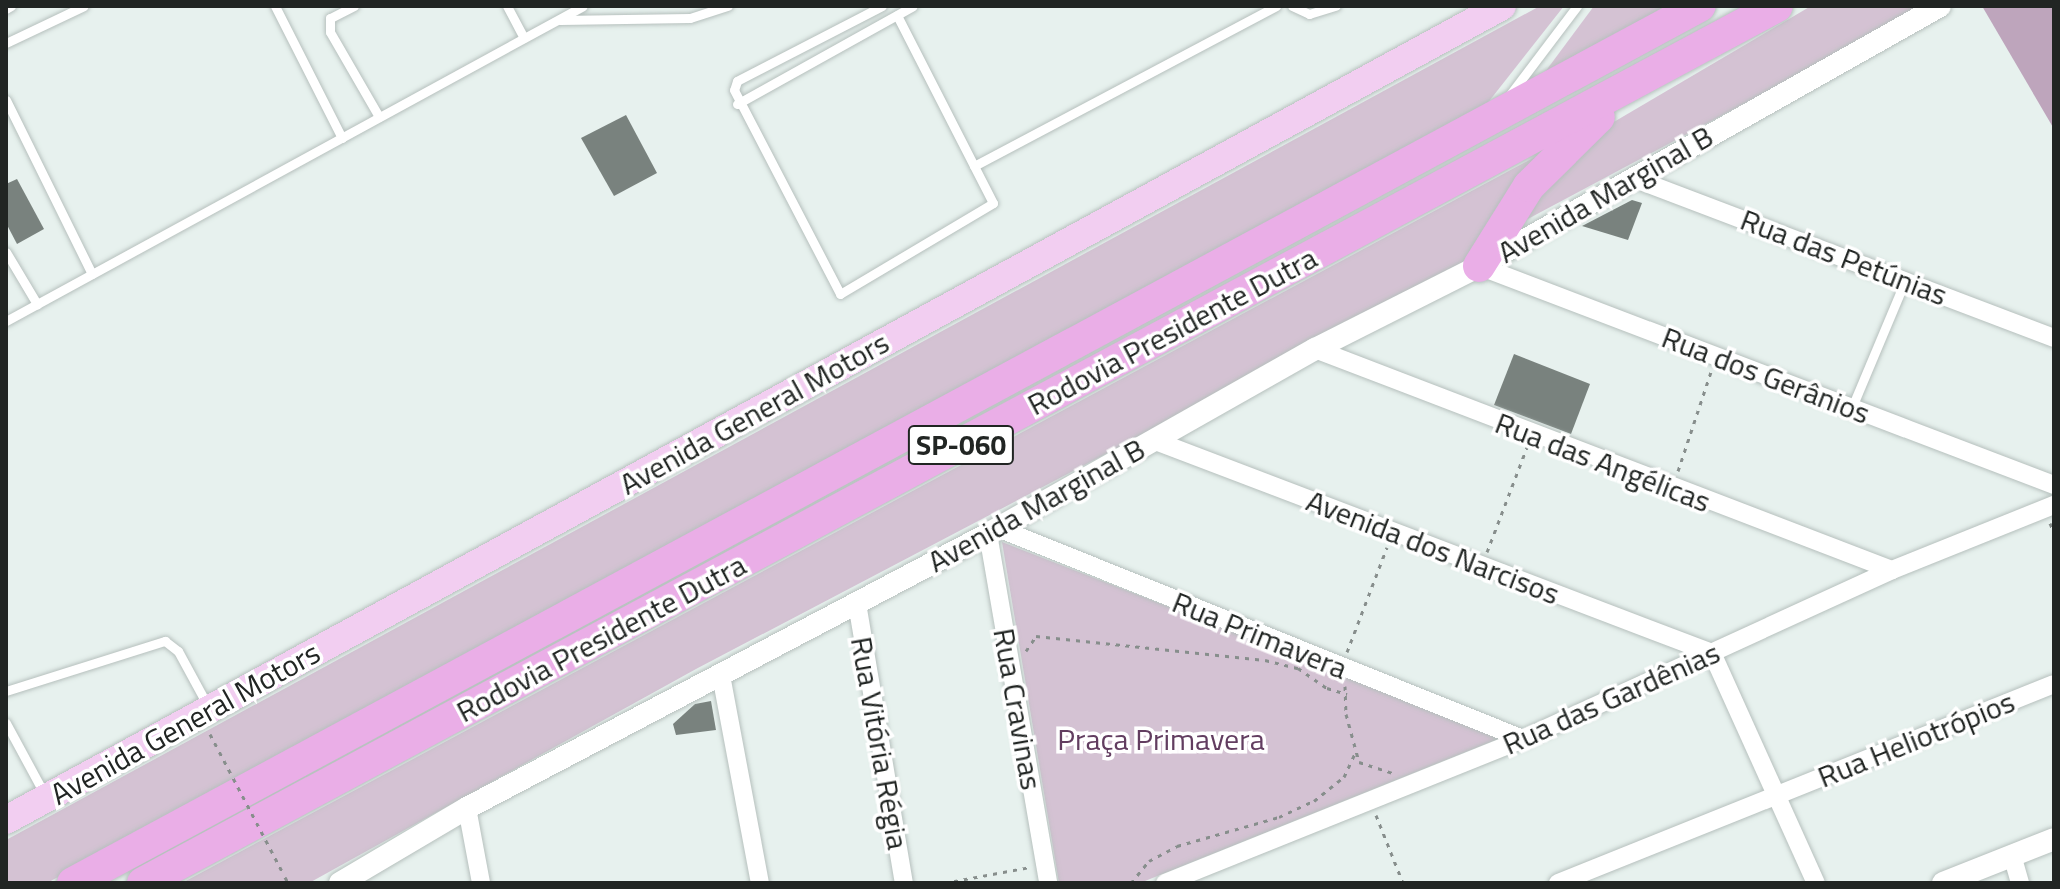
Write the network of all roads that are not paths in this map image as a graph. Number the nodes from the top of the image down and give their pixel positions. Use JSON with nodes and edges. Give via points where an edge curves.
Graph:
{"nodes":[{"id":1,"x":84,"y":6,"type":"edge"},
{"id":2,"x":275,"y":6,"type":"edge"},
{"id":3,"x":354,"y":6,"type":"edge"},
{"id":4,"x":507,"y":6,"type":"edge"},
{"id":5,"x":583,"y":6,"type":"edge"},
{"id":6,"x":728,"y":6,"type":"edge"},
{"id":7,"x":882,"y":6,"type":"edge"},
{"id":8,"x":913,"y":6,"type":"edge"},
{"id":9,"x":1276,"y":6,"type":"edge"},
{"id":10,"x":1292,"y":6,"type":"edge"},
{"id":11,"x":1336,"y":6,"type":"edge"},
{"id":12,"x":1502,"y":6,"type":"edge"},
{"id":13,"x":1577,"y":6,"type":"edge"},
{"id":14,"x":1700,"y":6,"type":"edge"},
{"id":15,"x":1777,"y":6,"type":"edge"},
{"id":16,"x":1940,"y":6,"type":"edge"},
{"id":17,"x":897,"y":15,"type":"junction"},
{"id":18,"x":557,"y":20,"type":"junction"},
{"id":19,"x":524,"y":38,"type":"junction"},
{"id":20,"x":6,"y":43,"type":"edge"},
{"id":21,"x":1645,"y":78,"type":"junction"},
{"id":22,"x":6,"y":100,"type":"edge"},
{"id":23,"x":737,"y":104,"type":"junction"},
{"id":24,"x":379,"y":117,"type":"junction"},
{"id":25,"x":1492,"y":119,"type":"junction"},
{"id":26,"x":342,"y":138,"type":"junction"},
{"id":27,"x":974,"y":166,"type":"junction"},
{"id":28,"x":1633,"y":178,"type":"junction"},
{"id":29,"x":6,"y":252,"type":"edge"},
{"id":30,"x":1479,"y":266,"type":"junction"},
{"id":31,"x":92,"y":274,"type":"junction"},
{"id":32,"x":1906,"y":280,"type":"junction"},
{"id":33,"x":37,"y":304,"type":"junction"},
{"id":34,"x":6,"y":321,"type":"edge"},
{"id":35,"x":2054,"y":338,"type":"edge"},
{"id":36,"x":1315,"y":349,"type":"junction"},
{"id":37,"x":1852,"y":407,"type":"junction"},
{"id":38,"x":1153,"y":440,"type":"junction"},
{"id":39,"x":2054,"y":485,"type":"edge"},
{"id":40,"x":2054,"y":505,"type":"edge"},
{"id":41,"x":993,"y":531,"type":"junction"},
{"id":42,"x":1892,"y":570,"type":"junction"},
{"id":43,"x":857,"y":603,"type":"junction"},
{"id":44,"x":1712,"y":653,"type":"junction"},
{"id":45,"x":721,"y":675,"type":"junction"},
{"id":46,"x":2054,"y":684,"type":"edge"},
{"id":47,"x":6,"y":691,"type":"edge"},
{"id":48,"x":210,"y":722,"type":"junction"},
{"id":49,"x":6,"y":723,"type":"edge"},
{"id":50,"x":1523,"y":739,"type":"junction"},
{"id":51,"x":1779,"y":794,"type":"junction"},
{"id":52,"x":47,"y":798,"type":"junction"},
{"id":53,"x":467,"y":808,"type":"junction"},
{"id":54,"x":8,"y":813,"type":"edge"},
{"id":55,"x":2054,"y":839,"type":"edge"},
{"id":56,"x":2012,"y":855,"type":"junction"},
{"id":57,"x":1046,"y":874,"type":"edge"},
{"id":58,"x":73,"y":883,"type":"edge"},
{"id":59,"x":143,"y":883,"type":"edge"},
{"id":60,"x":340,"y":883,"type":"edge"},
{"id":61,"x":481,"y":883,"type":"edge"},
{"id":62,"x":760,"y":883,"type":"edge"},
{"id":63,"x":904,"y":883,"type":"edge"},
{"id":64,"x":1165,"y":883,"type":"edge"},
{"id":65,"x":1558,"y":883,"type":"edge"},
{"id":66,"x":1816,"y":883,"type":"edge"},
{"id":67,"x":1943,"y":883,"type":"edge"},
{"id":68,"x":2020,"y":883,"type":"edge"}],
"edges":[{"from":1,"to":20,"type":"lane"},
{"from":2,"to":26,"type":"lane"},
{"from":3,"to":24,"type":"lane","via":[[330,18],[330,32]]},
{"from":4,"to":19,"type":"lane"},
{"from":5,"to":18,"type":"lane"},
{"from":6,"to":18,"type":"lane","via":[[690,18]]},
{"from":7,"to":23,"type":"lane","via":[[737,81]]},
{"from":8,"to":17,"type":"lane"},
{"from":9,"to":27,"type":"lane"},
{"from":10,"to":11,"type":"lane","via":[[1309,14]]},
{"from":12,"to":48,"type":"main road","name":"Avenida General Motors"},
{"from":13,"to":25,"type":"lane"},
{"from":14,"to":25,"type":"highway","name":"Rodovia Presidente Dutra","number":"SP-060"},
{"from":15,"to":21,"type":"highway","name":"Rodovia Presidente Dutra","number":"SP-060"},
{"from":16,"to":28,"type":"street","name":"Avenida Marginal B"},
{"from":17,"to":23,"type":"lane"},
{"from":17,"to":27,"type":"lane"},
{"from":18,"to":19,"type":"lane"},
{"from":19,"to":24,"type":"lane"},
{"from":21,"to":30,"type":"highway","via":[[1568,143],[1529,186]]},
{"from":21,"to":59,"type":"highway","name":"Rodovia Presidente Dutra","number":"SP-060"},
{"from":22,"to":31,"type":"lane"},
{"from":23,"to":27,"type":"lane","via":[[840,294],[993,203]]},
{"from":24,"to":26,"type":"lane"},
{"from":25,"to":58,"type":"highway","name":"Rodovia Presidente Dutra","number":"SP-060"},
{"from":26,"to":31,"type":"lane"},
{"from":28,"to":30,"type":"street","name":"Avenida Marginal B"},
{"from":28,"to":32,"type":"street","name":"Rua das Petúnias"},
{"from":29,"to":33,"type":"lane"},
{"from":30,"to":36,"type":"street","name":"Avenida Marginal B"},
{"from":30,"to":37,"type":"street","name":"Rua dos Gerânios"},
{"from":31,"to":33,"type":"lane"},
{"from":32,"to":35,"type":"street","name":"Rua das Petúnias"},
{"from":32,"to":37,"type":"lane"},
{"from":33,"to":34,"type":"lane"},
{"from":36,"to":38,"type":"street","name":"Avenida Marginal B"},
{"from":36,"to":42,"type":"street","name":"Rua das Angélicas"},
{"from":37,"to":39,"type":"street","name":"Rua dos Gerânios"},
{"from":38,"to":41,"type":"street","name":"Avenida Marginal B"},
{"from":38,"to":44,"type":"street","name":"Avenida dos Narcisos"},
{"from":40,"to":42,"type":"street","name":"Rua das Gardênias"},
{"from":41,"to":43,"type":"street","name":"Avenida Marginal B"},
{"from":41,"to":50,"type":"street","name":"Rua Primavera"},
{"from":41,"to":57,"type":"street","name":"Rua Cravinas"},
{"from":42,"to":44,"type":"street","name":"Rua das Gardênias"},
{"from":43,"to":45,"type":"street","name":"Avenida Marginal B"},
{"from":43,"to":63,"type":"street","name":"Rua Vitória Régia"},
{"from":44,"to":50,"type":"street","name":"Rua das Gardênias"},
{"from":44,"to":51,"type":"street"},
{"from":45,"to":53,"type":"street","name":"Avenida Marginal B"},
{"from":45,"to":62,"type":"street"},
{"from":46,"to":51,"type":"street","name":"Rua Heliotrópios"},
{"from":47,"to":48,"type":"lane","via":[[165,641],[178,651]]},
{"from":48,"to":52,"type":"main road","name":"Avenida General Motors"},
{"from":49,"to":52,"type":"lane"},
{"from":50,"to":64,"type":"street","name":"Rua das Gardênias"},
{"from":51,"to":65,"type":"street","name":"Rua Heliotrópios"},
{"from":51,"to":66,"type":"street"},
{"from":52,"to":54,"type":"main road","name":"Avenida General Motors"},
{"from":53,"to":60,"type":"street","name":"Avenida Marginal B"},
{"from":53,"to":61,"type":"street"},
{"from":55,"to":56,"type":"street"},
{"from":56,"to":67,"type":"street"},
{"from":56,"to":68,"type":"street"}]}
